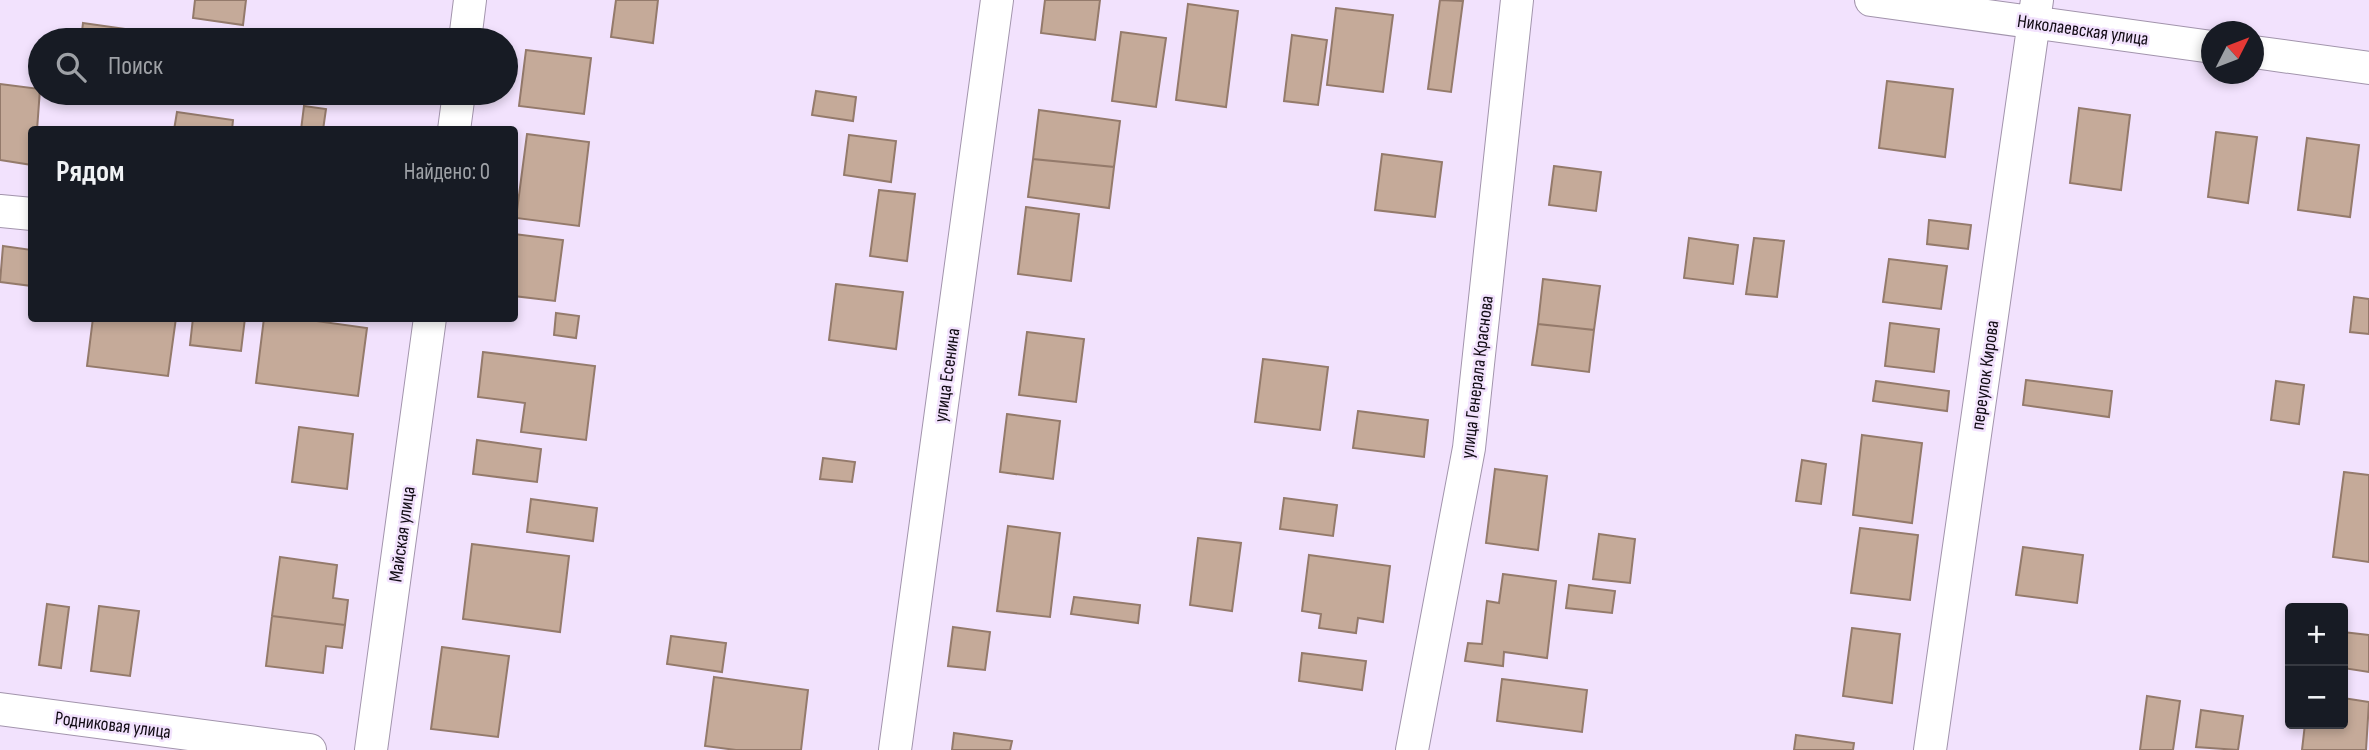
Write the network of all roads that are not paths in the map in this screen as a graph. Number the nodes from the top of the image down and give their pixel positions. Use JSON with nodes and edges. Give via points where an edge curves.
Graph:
{"nodes":[{"id":1,"x":470,"y":0,"type":"edge"},
{"id":2,"x":997,"y":0,"type":"edge"},
{"id":3,"x":1517,"y":0,"type":"edge"},
{"id":4,"x":1871,"y":0,"type":"edge"},
{"id":5,"x":2035,"y":11,"type":"edge"},
{"id":6,"x":466,"y":28,"type":"edge"},
{"id":7,"x":2201,"y":45,"type":"edge"},
{"id":8,"x":2264,"y":54,"type":"edge"},
{"id":9,"x":2369,"y":68,"type":"edge"},
{"id":10,"x":457,"y":105,"type":"edge"},
{"id":11,"x":455,"y":126,"type":"edge"},
{"id":12,"x":0,"y":211,"type":"edge"},
{"id":13,"x":28,"y":214,"type":"edge"},
{"id":14,"x":429,"y":322,"type":"edge"},
{"id":15,"x":0,"y":709,"type":"edge"},
{"id":16,"x":310,"y":750,"type":"edge"},
{"id":17,"x":371,"y":750,"type":"edge"},
{"id":18,"x":895,"y":750,"type":"edge"},
{"id":19,"x":1412,"y":750,"type":"edge"},
{"id":20,"x":1930,"y":750,"type":"edge"}],
"edges":[{"from":1,"to":6,"type":"street"},
{"from":2,"to":18,"type":"street","name":"улица Есенина"},
{"from":3,"to":19,"type":"street","name":"улица Генерала Краснова","via":[[1469,448]]},
{"from":4,"to":5,"type":"street","name":"Николаевская улица"},
{"from":5,"to":7,"type":"street","name":"Николаевская улица"},
{"from":5,"to":20,"type":"street","name":"переулок Кирова"},
{"from":8,"to":9,"type":"street"},
{"from":10,"to":11,"type":"street"},
{"from":12,"to":13,"type":"street"},
{"from":14,"to":17,"type":"street","name":"Майская улица"},
{"from":15,"to":16,"type":"street","name":"Родниковая улица"}]}
